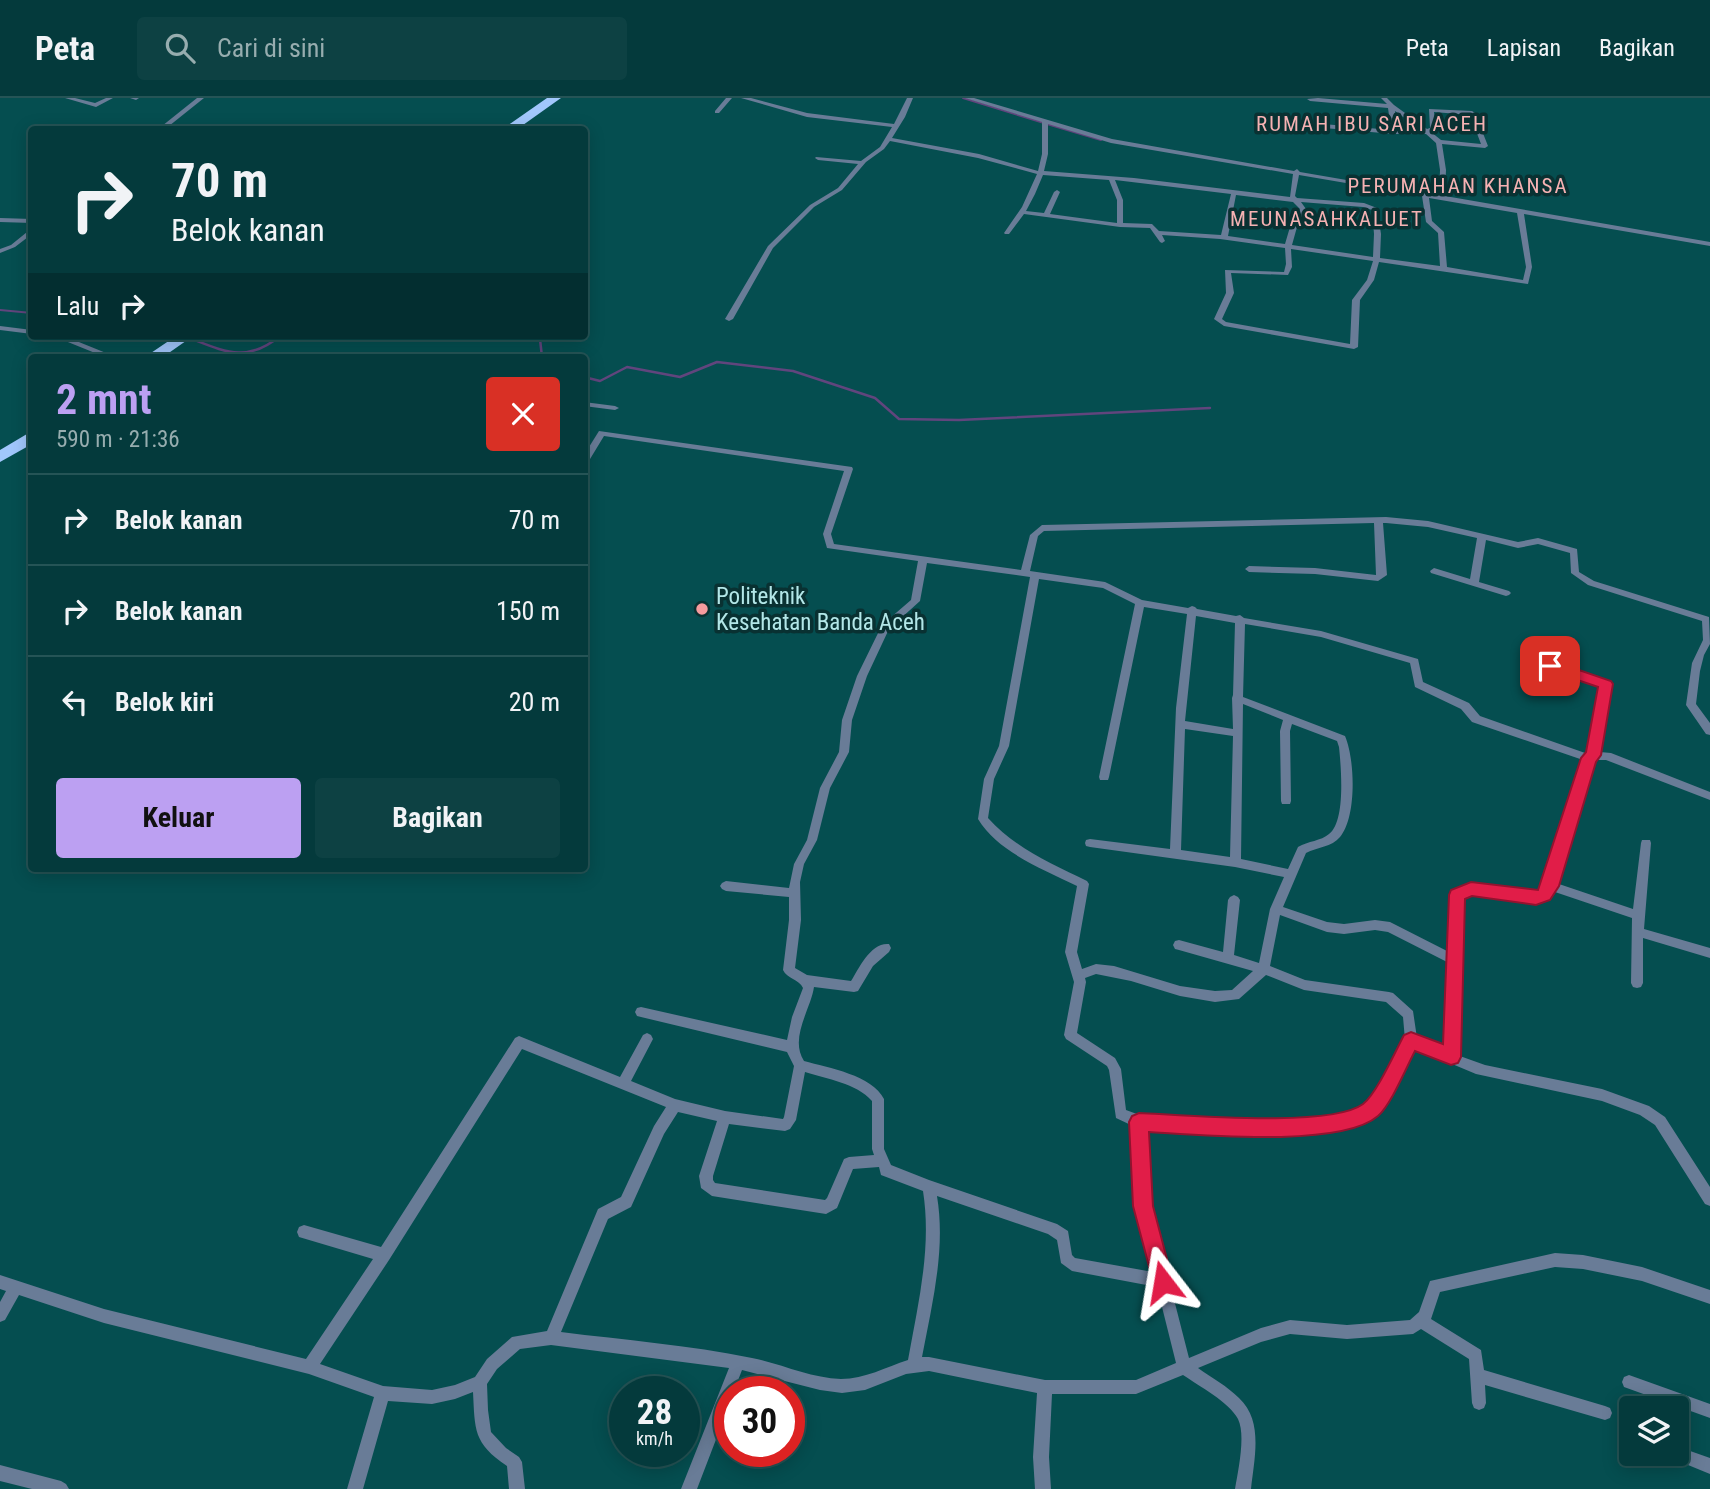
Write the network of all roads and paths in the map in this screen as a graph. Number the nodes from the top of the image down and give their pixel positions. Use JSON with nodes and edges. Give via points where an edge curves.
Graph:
{"nodes":[{"id":1,"x":68,"y":98,"type":"edge"},
{"id":2,"x":110,"y":98,"type":"edge"},
{"id":3,"x":201,"y":98,"type":"edge"},
{"id":4,"x":555,"y":98,"type":"edge"},
{"id":5,"x":568,"y":98,"type":"edge"},
{"id":6,"x":729,"y":98,"type":"edge"},
{"id":7,"x":744,"y":98,"type":"edge"},
{"id":8,"x":909,"y":98,"type":"edge"},
{"id":9,"x":1384,"y":98,"type":"edge"},
{"id":10,"x":972,"y":99,"type":"edge"},
{"id":11,"x":1310,"y":99,"type":"edge"},
{"id":12,"x":1391,"y":106,"type":"junction"},
{"id":13,"x":717,"y":112,"type":"dead end"},
{"id":14,"x":1045,"y":122,"type":"junction"},
{"id":15,"x":1312,"y":125,"type":"dead end"},
{"id":16,"x":165,"y":126,"type":"edge"},
{"id":17,"x":513,"y":126,"type":"edge"},
{"id":18,"x":527,"y":126,"type":"edge"},
{"id":19,"x":896,"y":126,"type":"junction"},
{"id":20,"x":1394,"y":132,"type":"junction"},
{"id":21,"x":1427,"y":132,"type":"junction"},
{"id":22,"x":888,"y":139,"type":"junction"},
{"id":23,"x":1439,"y":142,"type":"junction"},
{"id":24,"x":818,"y":158,"type":"dead end"},
{"id":25,"x":863,"y":163,"type":"junction"},
{"id":26,"x":1297,"y":172,"type":"junction"},
{"id":27,"x":1042,"y":173,"type":"junction"},
{"id":28,"x":1111,"y":178,"type":"junction"},
{"id":29,"x":1057,"y":192,"type":"dead end"},
{"id":30,"x":1233,"y":195,"type":"junction"},
{"id":31,"x":1425,"y":195,"type":"junction"},
{"id":32,"x":1442,"y":196,"type":"junction"},
{"id":33,"x":1295,"y":201,"type":"junction"},
{"id":34,"x":1520,"y":210,"type":"junction"},
{"id":35,"x":1022,"y":212,"type":"junction"},
{"id":36,"x":1046,"y":215,"type":"junction"},
{"id":37,"x":0,"y":220,"type":"edge"},
{"id":38,"x":28,"y":221,"type":"edge"},
{"id":39,"x":1120,"y":225,"type":"junction"},
{"id":40,"x":28,"y":233,"type":"edge"},
{"id":41,"x":1007,"y":233,"type":"dead end"},
{"id":42,"x":1224,"y":237,"type":"junction"},
{"id":43,"x":1710,"y":244,"type":"edge"},
{"id":44,"x":1288,"y":249,"type":"junction"},
{"id":45,"x":0,"y":251,"type":"edge"},
{"id":46,"x":1376,"y":260,"type":"junction"},
{"id":47,"x":1444,"y":269,"type":"junction"},
{"id":48,"x":729,"y":318,"type":"dead end"},
{"id":49,"x":0,"y":328,"type":"edge"},
{"id":50,"x":28,"y":332,"type":"edge"},
{"id":51,"x":67,"y":340,"type":"edge"},
{"id":52,"x":196,"y":340,"type":"edge"},
{"id":53,"x":173,"y":352,"type":"edge"},
{"id":54,"x":104,"y":354,"type":"edge"},
{"id":55,"x":588,"y":405,"type":"edge"},
{"id":56,"x":615,"y":408,"type":"dead end"},
{"id":57,"x":28,"y":439,"type":"edge"},
{"id":58,"x":28,"y":451,"type":"edge"},
{"id":59,"x":588,"y":456,"type":"edge"},
{"id":60,"x":0,"y":457,"type":"edge"},
{"id":61,"x":0,"y":469,"type":"edge"},
{"id":62,"x":1378,"y":520,"type":"junction"},
{"id":63,"x":1482,"y":536,"type":"junction"},
{"id":64,"x":923,"y":559,"type":"junction"},
{"id":65,"x":1249,"y":569,"type":"dead end"},
{"id":66,"x":1434,"y":571,"type":"dead end"},
{"id":67,"x":1030,"y":574,"type":"junction"},
{"id":68,"x":1474,"y":583,"type":"junction"},
{"id":69,"x":1506,"y":593,"type":"dead end"},
{"id":70,"x":1140,"y":603,"type":"junction"},
{"id":71,"x":1192,"y":610,"type":"junction"},
{"id":72,"x":1240,"y":618,"type":"junction"},
{"id":73,"x":1550,"y":666,"type":"dead end"},
{"id":74,"x":1237,"y":698,"type":"junction"},
{"id":75,"x":1288,"y":719,"type":"junction"},
{"id":76,"x":1180,"y":724,"type":"junction"},
{"id":77,"x":1710,"y":731,"type":"edge"},
{"id":78,"x":1236,"y":733,"type":"junction"},
{"id":79,"x":1591,"y":757,"type":"junction"},
{"id":80,"x":1104,"y":777,"type":"dead end"},
{"id":81,"x":1710,"y":796,"type":"edge"},
{"id":82,"x":1286,"y":801,"type":"dead end"},
{"id":83,"x":1090,"y":842,"type":"dead end"},
{"id":84,"x":1646,"y":842,"type":"dead end"},
{"id":85,"x":1175,"y":855,"type":"junction"},
{"id":86,"x":1235,"y":862,"type":"junction"},
{"id":87,"x":1290,"y":874,"type":"junction"},
{"id":88,"x":726,"y":886,"type":"dead end"},
{"id":89,"x":1550,"y":886,"type":"junction"},
{"id":90,"x":794,"y":893,"type":"junction"},
{"id":91,"x":1234,"y":901,"type":"dead end"},
{"id":92,"x":1276,"y":909,"type":"junction"},
{"id":93,"x":1638,"y":915,"type":"junction"},
{"id":94,"x":1638,"y":932,"type":"junction"},
{"id":95,"x":1180,"y":945,"type":"dead end"},
{"id":96,"x":886,"y":948,"type":"dead end"},
{"id":97,"x":1710,"y":953,"type":"edge"},
{"id":98,"x":1228,"y":956,"type":"junction"},
{"id":99,"x":1455,"y":961,"type":"junction"},
{"id":100,"x":1264,"y":969,"type":"junction"},
{"id":101,"x":1078,"y":975,"type":"junction"},
{"id":102,"x":805,"y":980,"type":"junction"},
{"id":103,"x":1637,"y":983,"type":"dead end"},
{"id":104,"x":641,"y":1012,"type":"dead end"},
{"id":105,"x":647,"y":1039,"type":"dead end"},
{"id":106,"x":1411,"y":1041,"type":"junction"},
{"id":107,"x":792,"y":1047,"type":"junction"},
{"id":108,"x":1451,"y":1057,"type":"junction"},
{"id":109,"x":800,"y":1065,"type":"junction"},
{"id":110,"x":623,"y":1084,"type":"junction"},
{"id":111,"x":675,"y":1105,"type":"junction"},
{"id":112,"x":725,"y":1117,"type":"junction"},
{"id":113,"x":1139,"y":1122,"type":"junction"},
{"id":114,"x":881,"y":1161,"type":"junction"},
{"id":115,"x":929,"y":1187,"type":"junction"},
{"id":116,"x":1710,"y":1199,"type":"edge"},
{"id":117,"x":304,"y":1232,"type":"dead end"},
{"id":118,"x":384,"y":1255,"type":"junction"},
{"id":119,"x":0,"y":1282,"type":"edge"},
{"id":120,"x":1163,"y":1282,"type":"junction"},
{"id":121,"x":16,"y":1288,"type":"junction"},
{"id":122,"x":1710,"y":1297,"type":"edge"},
{"id":123,"x":0,"y":1315,"type":"edge"},
{"id":124,"x":1420,"y":1320,"type":"junction"},
{"id":125,"x":551,"y":1338,"type":"junction"},
{"id":126,"x":738,"y":1363,"type":"junction"},
{"id":127,"x":914,"y":1364,"type":"junction"},
{"id":128,"x":309,"y":1367,"type":"junction"},
{"id":129,"x":1185,"y":1368,"type":"junction"},
{"id":130,"x":1477,"y":1376,"type":"junction"},
{"id":131,"x":480,"y":1382,"type":"junction"},
{"id":132,"x":1629,"y":1382,"type":"dead end"},
{"id":133,"x":1045,"y":1387,"type":"junction"},
{"id":134,"x":383,"y":1393,"type":"junction"},
{"id":135,"x":1479,"y":1403,"type":"dead end"},
{"id":136,"x":1710,"y":1411,"type":"edge"},
{"id":137,"x":1605,"y":1413,"type":"dead end"},
{"id":138,"x":1689,"y":1458,"type":"edge"},
{"id":139,"x":1710,"y":1466,"type":"edge"},
{"id":140,"x":0,"y":1473,"type":"edge"},
{"id":141,"x":61,"y":1489,"type":"edge"},
{"id":142,"x":355,"y":1489,"type":"edge"},
{"id":143,"x":517,"y":1489,"type":"edge"},
{"id":144,"x":689,"y":1489,"type":"edge"},
{"id":145,"x":1043,"y":1489,"type":"edge"},
{"id":146,"x":1243,"y":1489,"type":"edge"}],
"edges":[{"from":1,"to":2,"type":"street","via":[[96,105]]},
{"from":3,"to":16,"type":"street"},
{"from":4,"to":17,"type":"highway"},
{"from":5,"to":18,"type":"highway"},
{"from":6,"to":13,"type":"street"},
{"from":7,"to":19,"type":"street","via":[[784,104],[807,116]]},
{"from":8,"to":19,"type":"street"},
{"from":9,"to":12,"type":"street"},
{"from":10,"to":14,"type":"street"},
{"from":11,"to":12,"type":"street"},
{"from":12,"to":20,"type":"street"},
{"from":12,"to":21,"type":"street"},
{"from":14,"to":26,"type":"street","via":[[1111,141]]},
{"from":14,"to":27,"type":"street","via":[[1048,147]]},
{"from":15,"to":20,"type":"street"},
{"from":19,"to":22,"type":"street"},
{"from":20,"to":21,"type":"street"},
{"from":21,"to":23,"type":"street"},
{"from":21,"to":23,"type":"street","via":[[1433,130],[1432,110],[1472,113],[1485,146]]},
{"from":22,"to":25,"type":"street"},
{"from":22,"to":27,"type":"street"},
{"from":23,"to":32,"type":"street"},
{"from":24,"to":25,"type":"street"},
{"from":25,"to":48,"type":"street","via":[[840,189],[812,206],[770,247]]},
{"from":26,"to":31,"type":"street"},
{"from":26,"to":33,"type":"street"},
{"from":27,"to":28,"type":"street"},
{"from":27,"to":35,"type":"street","via":[[1035,195]]},
{"from":28,"to":30,"type":"street"},
{"from":28,"to":39,"type":"street","via":[[1120,200]]},
{"from":29,"to":36,"type":"street"},
{"from":30,"to":33,"type":"street"},
{"from":30,"to":42,"type":"street"},
{"from":31,"to":32,"type":"street"},
{"from":31,"to":47,"type":"street","via":[[1429,222],[1441,233]]},
{"from":32,"to":34,"type":"street"},
{"from":33,"to":44,"type":"street","via":[[1303,209]]},
{"from":33,"to":46,"type":"street","via":[[1373,208]]},
{"from":34,"to":43,"type":"street"},
{"from":34,"to":47,"type":"street","via":[[1529,267],[1526,283]]},
{"from":35,"to":36,"type":"street"},
{"from":35,"to":41,"type":"street"},
{"from":36,"to":39,"type":"street"},
{"from":37,"to":38,"type":"street"},
{"from":39,"to":42,"type":"street","via":[[1153,226],[1160,237]]},
{"from":40,"to":45,"type":"street"},
{"from":42,"to":44,"type":"street"},
{"from":44,"to":46,"type":"street"},
{"from":44,"to":46,"type":"street","via":[[1286,274],[1227,271],[1230,293],[1218,314],[1220,322],[1354,347],[1356,300],[1375,278]]},
{"from":46,"to":47,"type":"street"},
{"from":49,"to":50,"type":"street"},
{"from":51,"to":54,"type":"street"},
{"from":52,"to":53,"type":"highway"},
{"from":55,"to":56,"type":"street"},
{"from":57,"to":60,"type":"highway"},
{"from":58,"to":61,"type":"highway"},
{"from":59,"to":64,"type":"street","via":[[602,433],[849,469],[827,534],[830,546]]},
{"from":62,"to":63,"type":"street","via":[[1429,524]]},
{"from":62,"to":65,"type":"street","via":[[1382,575],[1378,578]]},
{"from":62,"to":67,"type":"street","via":[[1042,528],[1034,535]]},
{"from":63,"to":68,"type":"street"},
{"from":63,"to":77,"type":"street","via":[[1518,545],[1538,541],[1570,549],[1580,578],[1706,619],[1708,640],[1693,674],[1691,705]]},
{"from":64,"to":67,"type":"street"},
{"from":64,"to":90,"type":"street","via":[[915,601],[885,627],[862,676],[847,720],[844,752],[820,801]]},
{"from":66,"to":68,"type":"street"},
{"from":67,"to":70,"type":"street","via":[[1105,585]]},
{"from":67,"to":101,"type":"street","via":[[1009,723],[989,779],[983,819],[1032,859],[1083,884],[1071,952]]},
{"from":68,"to":69,"type":"street"},
{"from":70,"to":71,"type":"street"},
{"from":70,"to":80,"type":"street"},
{"from":71,"to":72,"type":"street"},
{"from":71,"to":76,"type":"street"},
{"from":72,"to":74,"type":"street"},
{"from":72,"to":79,"type":"street","via":[[1321,634],[1415,662],[1418,684],[1465,706],[1476,719]]},
{"from":73,"to":79,"type":"street","via":[[1606,684]]},
{"from":74,"to":75,"type":"street"},
{"from":74,"to":78,"type":"street"},
{"from":75,"to":82,"type":"street"},
{"from":75,"to":87,"type":"street","via":[[1341,740],[1346,770],[1345,819],[1340,830],[1327,842],[1302,850]]},
{"from":76,"to":78,"type":"street"},
{"from":76,"to":85,"type":"street"},
{"from":78,"to":86,"type":"street"},
{"from":79,"to":81,"type":"street","via":[[1606,756]]},
{"from":79,"to":89,"type":"street"},
{"from":83,"to":85,"type":"street"},
{"from":84,"to":93,"type":"street"},
{"from":85,"to":86,"type":"street"},
{"from":86,"to":87,"type":"street"},
{"from":87,"to":92,"type":"street"},
{"from":88,"to":90,"type":"street"},
{"from":89,"to":93,"type":"street"},
{"from":89,"to":99,"type":"street","via":[[1536,898],[1460,891]]},
{"from":90,"to":102,"type":"street","via":[[789,970]]},
{"from":91,"to":98,"type":"street"},
{"from":92,"to":99,"type":"street","via":[[1327,927],[1390,928]]},
{"from":92,"to":100,"type":"street"},
{"from":93,"to":94,"type":"street"},
{"from":94,"to":97,"type":"street"},
{"from":94,"to":103,"type":"street"},
{"from":95,"to":98,"type":"street"},
{"from":96,"to":102,"type":"street","via":[[869,962],[854,988]]},
{"from":98,"to":100,"type":"street"},
{"from":99,"to":108,"type":"street"},
{"from":100,"to":101,"type":"street","via":[[1244,990],[1230,996],[1163,988],[1115,971],[1096,969]]},
{"from":100,"to":106,"type":"street","via":[[1304,985],[1389,997],[1409,1015]]},
{"from":101,"to":113,"type":"street","via":[[1072,1038],[1111,1062],[1120,1114]]},
{"from":102,"to":107,"type":"street","via":[[809,988]]},
{"from":104,"to":107,"type":"street"},
{"from":105,"to":110,"type":"street"},
{"from":106,"to":108,"type":"street"},
{"from":106,"to":113,"type":"street","via":[[1373,1108],[1357,1119],[1338,1124],[1214,1126]]},
{"from":107,"to":109,"type":"street"},
{"from":108,"to":116,"type":"street","via":[[1483,1071],[1600,1095],[1650,1113],[1660,1121]]},
{"from":109,"to":112,"type":"street","via":[[790,1121],[785,1125]]},
{"from":109,"to":114,"type":"street","via":[[854,1082],[878,1099]]},
{"from":110,"to":111,"type":"street"},
{"from":110,"to":118,"type":"street","via":[[519,1042]]},
{"from":111,"to":112,"type":"street"},
{"from":111,"to":125,"type":"street","via":[[626,1202],[603,1214]]},
{"from":112,"to":114,"type":"street","via":[[706,1176],[712,1189],[826,1207],[849,1163]]},
{"from":113,"to":120,"type":"street","via":[[1143,1206]]},
{"from":114,"to":115,"type":"street","via":[[886,1170]]},
{"from":115,"to":120,"type":"street","via":[[1052,1229],[1063,1236],[1066,1258],[1072,1264]]},
{"from":115,"to":127,"type":"street","via":[[934,1242]]},
{"from":117,"to":118,"type":"street"},
{"from":118,"to":128,"type":"street"},
{"from":119,"to":121,"type":"street"},
{"from":120,"to":129,"type":"street"},
{"from":121,"to":123,"type":"street"},
{"from":121,"to":128,"type":"street","via":[[104,1316]]},
{"from":122,"to":124,"type":"street","via":[[1642,1273],[1555,1260],[1438,1284]]},
{"from":124,"to":129,"type":"street","via":[[1413,1327],[1347,1332],[1290,1327]]},
{"from":124,"to":130,"type":"street","via":[[1476,1355]]},
{"from":125,"to":126,"type":"street"},
{"from":125,"to":131,"type":"street","via":[[517,1342]]},
{"from":126,"to":127,"type":"street","via":[[844,1386],[868,1384]]},
{"from":126,"to":144,"type":"street"},
{"from":127,"to":133,"type":"street"},
{"from":128,"to":134,"type":"street"},
{"from":129,"to":133,"type":"street","via":[[1136,1387]]},
{"from":129,"to":146,"type":"street","via":[[1239,1406],[1248,1419],[1251,1432]]},
{"from":130,"to":135,"type":"street"},
{"from":130,"to":137,"type":"street"},
{"from":131,"to":134,"type":"street","via":[[432,1397]]},
{"from":131,"to":143,"type":"street","via":[[484,1438],[514,1462]]},
{"from":132,"to":136,"type":"street"},
{"from":133,"to":145,"type":"street"},
{"from":134,"to":142,"type":"street"},
{"from":138,"to":139,"type":"street"},
{"from":140,"to":141,"type":"street"}]}
